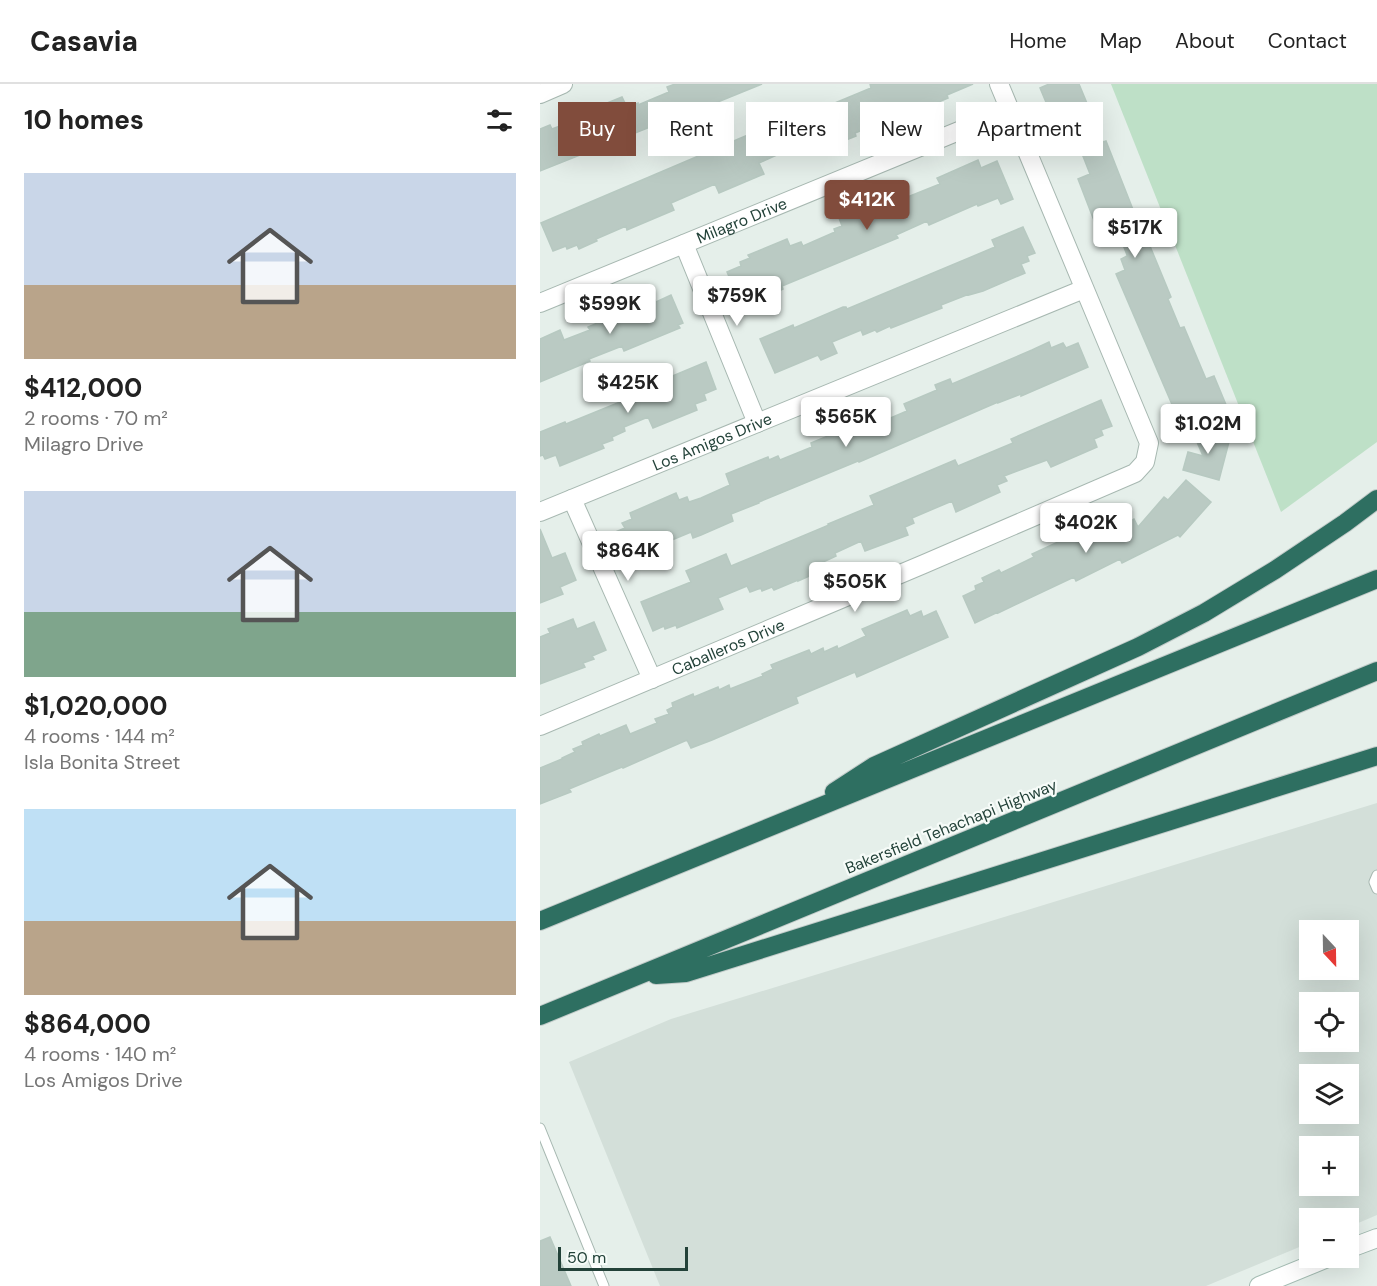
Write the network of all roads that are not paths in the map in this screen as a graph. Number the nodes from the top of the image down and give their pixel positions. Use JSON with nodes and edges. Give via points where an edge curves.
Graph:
{"nodes":[{"id":1,"x":563,"y":84,"type":"edge"},
{"id":2,"x":999,"y":84,"type":"edge"},
{"id":3,"x":540,"y":94,"type":"edge"},
{"id":4,"x":1007,"y":102,"type":"edge"},
{"id":5,"x":956,"y":132,"type":"edge"},
{"id":6,"x":1029,"y":156,"type":"edge"},
{"id":7,"x":684,"y":244,"type":"junction"},
{"id":8,"x":1084,"y":289,"type":"junction"},
{"id":9,"x":541,"y":301,"type":"edge"},
{"id":10,"x":757,"y":423,"type":"junction"},
{"id":11,"x":572,"y":499,"type":"junction"},
{"id":12,"x":1377,"y":499,"type":"edge"},
{"id":13,"x":540,"y":512,"type":"edge"},
{"id":14,"x":1377,"y":579,"type":"edge"},
{"id":15,"x":1377,"y":671,"type":"edge"},
{"id":16,"x":652,"y":679,"type":"junction"},
{"id":17,"x":540,"y":726,"type":"edge"},
{"id":18,"x":1377,"y":756,"type":"edge"},
{"id":19,"x":802,"y":813,"type":"junction"},
{"id":20,"x":1377,"y":875,"type":"edge"},
{"id":21,"x":1377,"y":889,"type":"edge"},
{"id":22,"x":540,"y":921,"type":"edge"},
{"id":23,"x":636,"y":977,"type":"junction"},
{"id":24,"x":540,"y":1016,"type":"edge"},
{"id":25,"x":540,"y":1128,"type":"edge"},
{"id":26,"x":1377,"y":1238,"type":"edge"},
{"id":27,"x":1359,"y":1245,"type":"edge"},
{"id":28,"x":1303,"y":1268,"type":"edge"},
{"id":29,"x":604,"y":1286,"type":"edge"},
{"id":30,"x":1259,"y":1286,"type":"edge"}],
"edges":[{"from":1,"to":3,"type":"street"},
{"from":2,"to":4,"type":"street"},
{"from":5,"to":7,"type":"street","name":"Milagro Drive"},
{"from":6,"to":8,"type":"street"},
{"from":7,"to":9,"type":"street","name":"Milagro Drive"},
{"from":7,"to":10,"type":"street"},
{"from":8,"to":10,"type":"street","name":"Los Amigos Drive"},
{"from":8,"to":16,"type":"street","name":"Caballeros Drive","via":[[1149,443],[1145,462],[1135,473]]},
{"from":10,"to":11,"type":"street","name":"Los Amigos Drive"},
{"from":11,"to":13,"type":"street","name":"Los Amigos Drive"},
{"from":11,"to":16,"type":"street"},
{"from":12,"to":19,"type":"highway","via":[[1275,570],[1203,612],[1138,647],[874,766]]},
{"from":14,"to":19,"type":"highway"},
{"from":15,"to":23,"type":"highway","name":"Bakersfield Tehachapi Highway"},
{"from":16,"to":17,"type":"street","name":"Caballeros Drive"},
{"from":18,"to":23,"type":"highway","via":[[686,973]]},
{"from":19,"to":22,"type":"highway"},
{"from":20,"to":21,"type":"lane"},
{"from":23,"to":24,"type":"highway","name":"Bakersfield Tehachapi Highway"},
{"from":25,"to":29,"type":"lane"},
{"from":26,"to":27,"type":"street"},
{"from":28,"to":30,"type":"street"}]}
